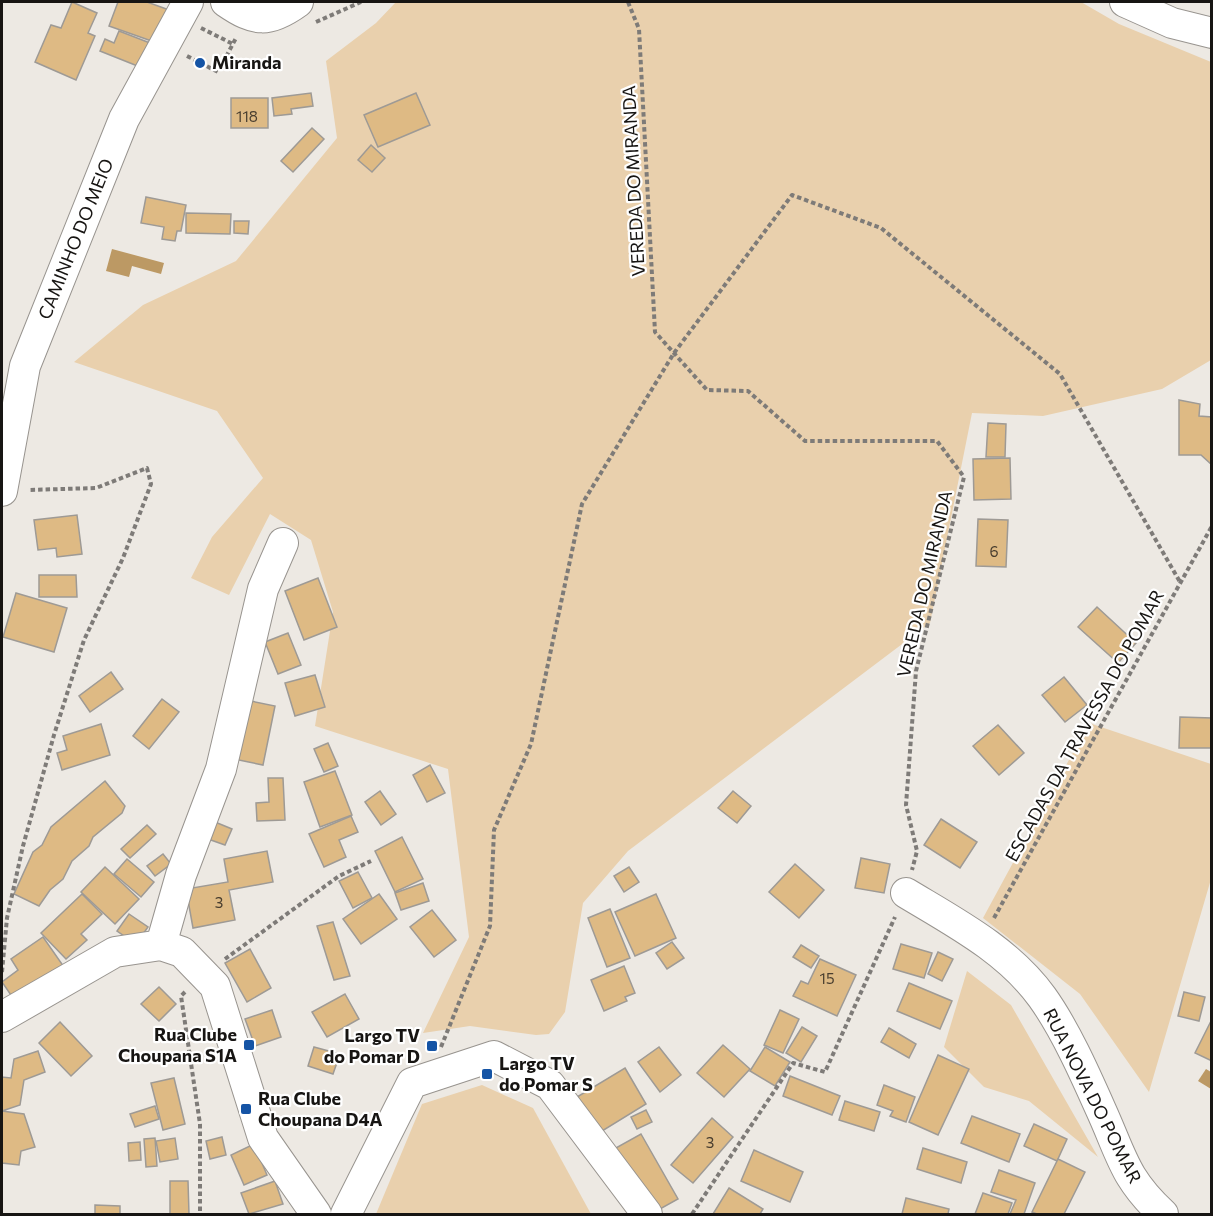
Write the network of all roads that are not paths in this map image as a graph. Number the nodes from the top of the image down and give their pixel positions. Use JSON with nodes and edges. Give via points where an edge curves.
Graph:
{"nodes":[{"id":1,"x":189,"y":2,"type":"edge"},
{"id":2,"x":298,"y":2,"type":"edge"},
{"id":3,"x":1125,"y":2,"type":"edge"},
{"id":4,"x":236,"y":9,"type":"edge"},
{"id":5,"x":1212,"y":33,"type":"edge"},
{"id":6,"x":2,"y":489,"type":"edge"},
{"id":7,"x":284,"y":543,"type":"dead end"},
{"id":8,"x":906,"y":893,"type":"road end"},
{"id":9,"x":162,"y":945,"type":"junction"},
{"id":10,"x":2,"y":1017,"type":"edge"},
{"id":11,"x":316,"y":1215,"type":"edge"},
{"id":12,"x":346,"y":1215,"type":"edge"},
{"id":13,"x":647,"y":1215,"type":"edge"},
{"id":14,"x":1163,"y":1215,"type":"edge"}],
"edges":[{"from":1,"to":6,"type":"street","name":"CAMINHO DO MEIO","via":[[124,119],[25,366]]},
{"from":2,"to":4,"type":"street","via":[[258,19]]},
{"from":3,"to":5,"type":"street","via":[[1172,23]]},
{"from":7,"to":9,"type":"street","via":[[263,589],[221,769],[181,876]]},
{"from":8,"to":14,"type":"street","name":"RUA NOVA DO POMAR","via":[[982,939],[1017,968],[1043,998],[1102,1112],[1128,1174]]},
{"from":9,"to":10,"type":"street","via":[[116,952]]},
{"from":9,"to":11,"type":"street","via":[[182,952],[215,986],[263,1138]]},
{"from":12,"to":13,"type":"street","via":[[412,1083],[494,1056],[550,1085]]}]}
